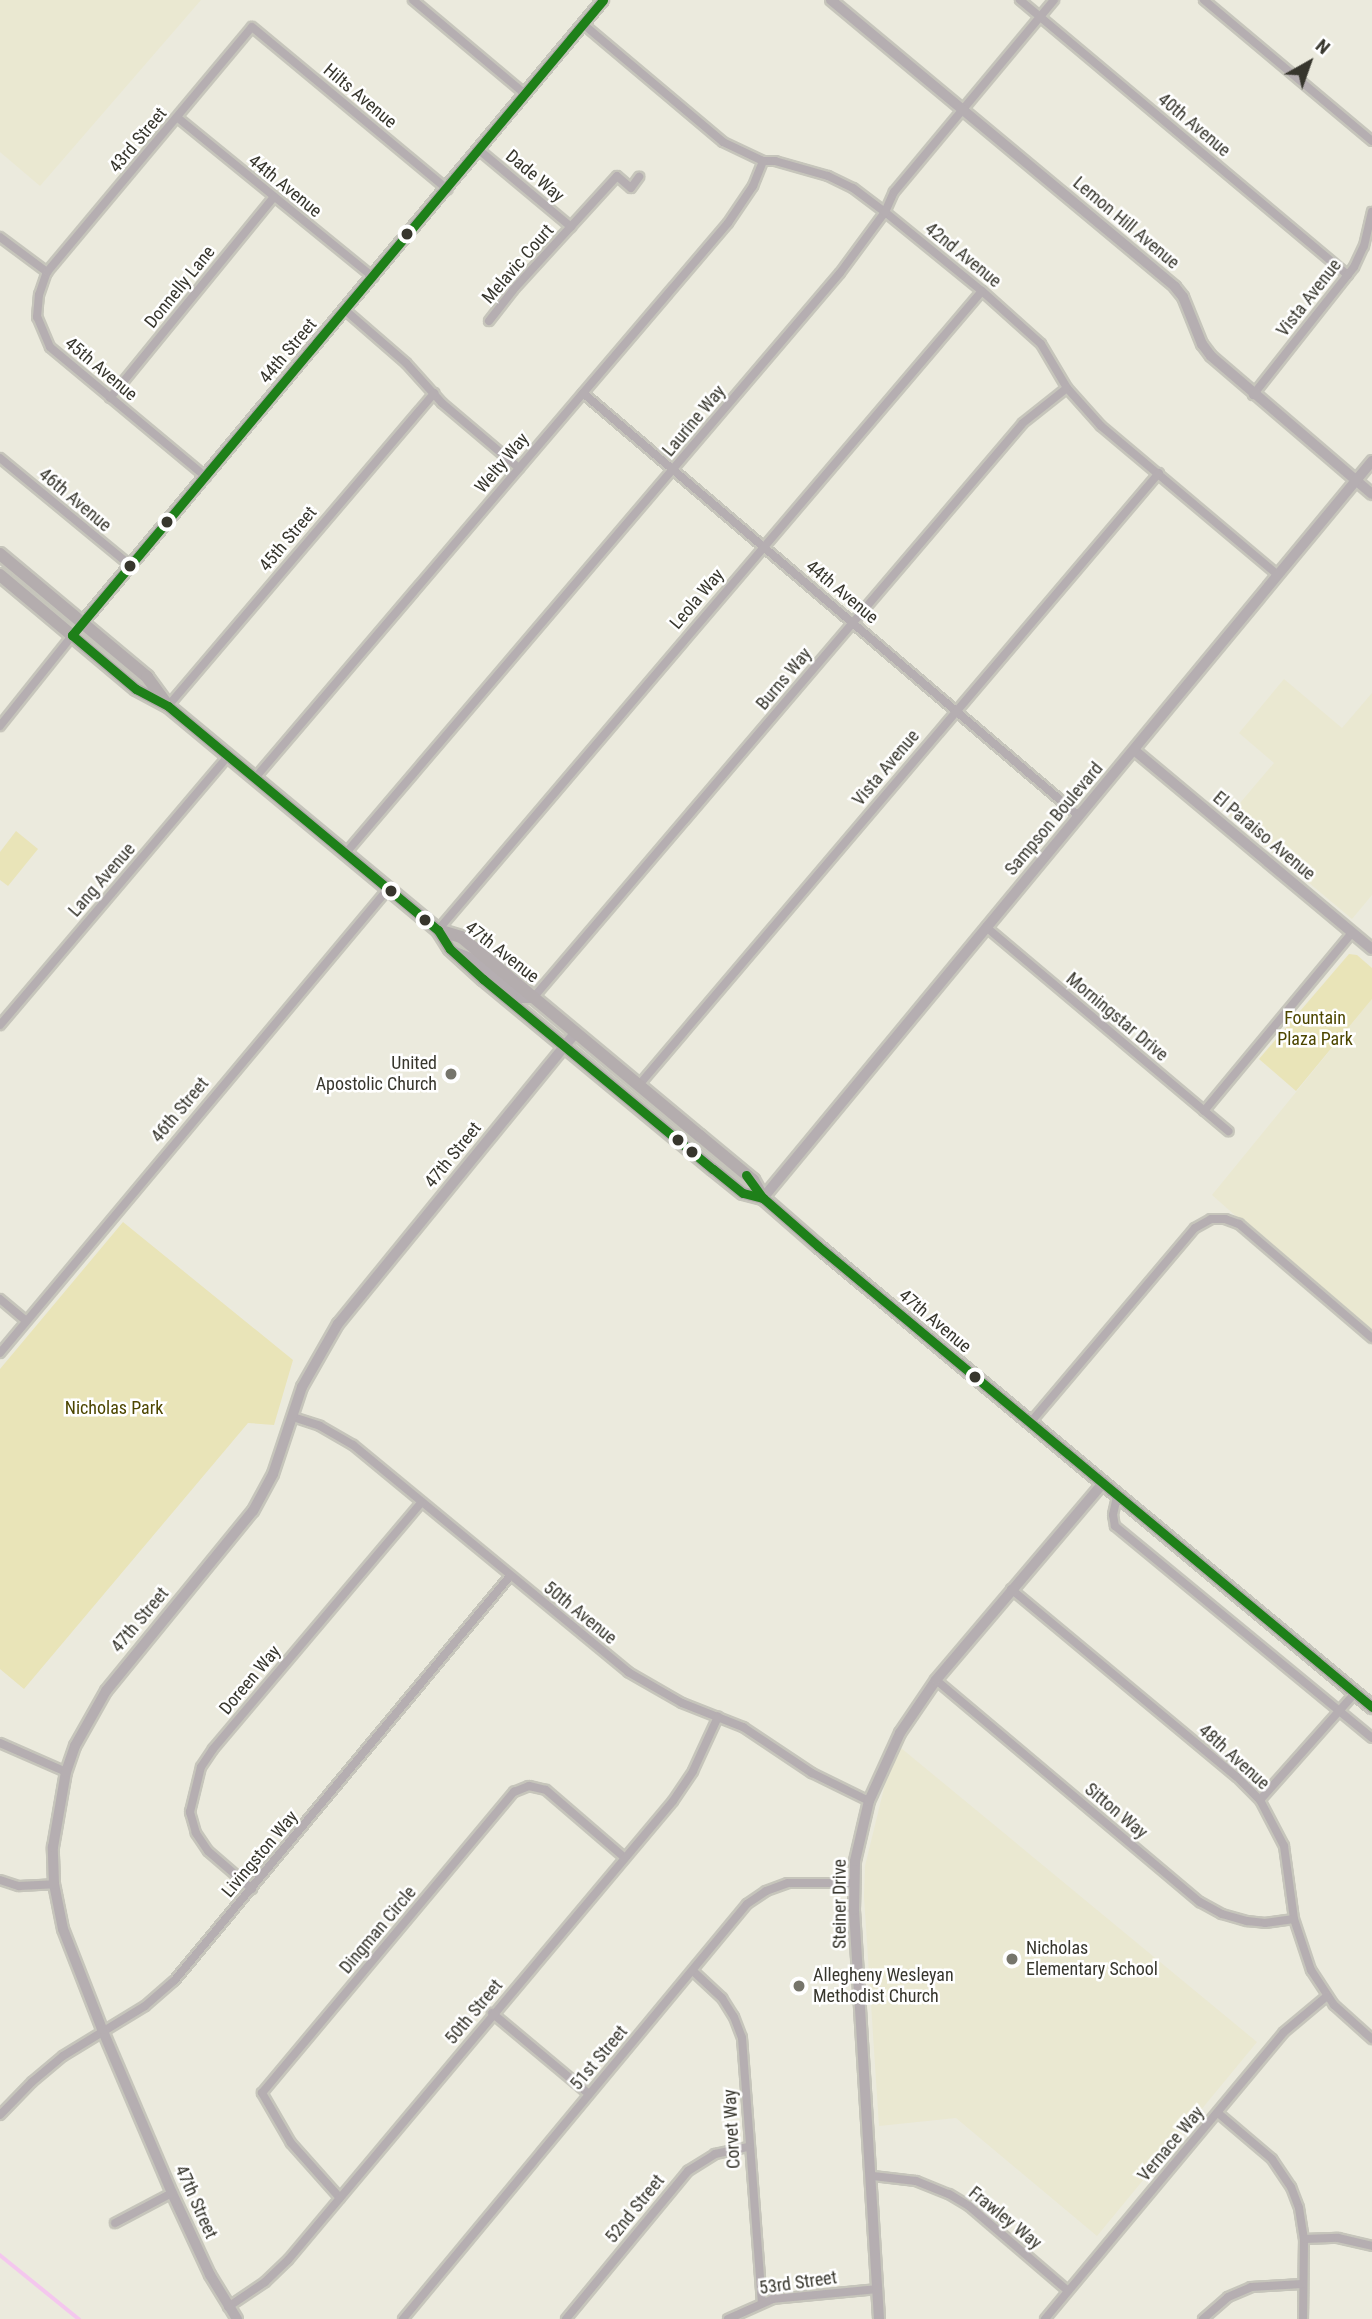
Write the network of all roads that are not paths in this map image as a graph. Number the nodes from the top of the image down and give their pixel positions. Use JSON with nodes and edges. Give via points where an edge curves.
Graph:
{"nodes":[{"id":1,"x":413,"y":0,"type":"edge"},
{"id":2,"x":603,"y":0,"type":"edge"},
{"id":3,"x":831,"y":0,"type":"edge"},
{"id":4,"x":1020,"y":0,"type":"edge"},
{"id":5,"x":1054,"y":0,"type":"edge"},
{"id":6,"x":1204,"y":0,"type":"edge"},
{"id":7,"x":1040,"y":17,"type":"junction"},
{"id":8,"x":583,"y":24,"type":"junction"},
{"id":9,"x":252,"y":27,"type":"joint"},
{"id":10,"x":524,"y":93,"type":"junction"},
{"id":11,"x":963,"y":110,"type":"junction"},
{"id":12,"x":178,"y":118,"type":"junction"},
{"id":13,"x":1372,"y":141,"type":"edge"},
{"id":14,"x":479,"y":150,"type":"junction"},
{"id":15,"x":763,"y":161,"type":"junction"},
{"id":16,"x":639,"y":177,"type":"dead end"},
{"id":17,"x":447,"y":189,"type":"junction"},
{"id":18,"x":274,"y":197,"type":"junction"},
{"id":19,"x":885,"y":212,"type":"junction"},
{"id":20,"x":1372,"y":212,"type":"edge"},
{"id":21,"x":571,"y":226,"type":"junction"},
{"id":22,"x":0,"y":237,"type":"edge"},
{"id":23,"x":47,"y":272,"type":"junction"},
{"id":24,"x":1348,"y":275,"type":"junction"},
{"id":25,"x":373,"y":278,"type":"junction"},
{"id":26,"x":982,"y":291,"type":"junction"},
{"id":27,"x":345,"y":310,"type":"junction"},
{"id":28,"x":489,"y":321,"type":"dead end"},
{"id":29,"x":1067,"y":388,"type":"junction"},
{"id":30,"x":434,"y":393,"type":"junction"},
{"id":31,"x":583,"y":393,"type":"junction"},
{"id":32,"x":1253,"y":395,"type":"junction"},
{"id":33,"x":110,"y":398,"type":"junction"},
{"id":34,"x":0,"y":458,"type":"edge"},
{"id":35,"x":1372,"y":461,"type":"edge"},
{"id":36,"x":519,"y":468,"type":"junction"},
{"id":37,"x":673,"y":469,"type":"junction"},
{"id":38,"x":1158,"y":472,"type":"junction"},
{"id":39,"x":206,"y":477,"type":"junction"},
{"id":40,"x":1356,"y":481,"type":"junction"},
{"id":41,"x":1372,"y":494,"type":"edge"},
{"id":42,"x":763,"y":546,"type":"junction"},
{"id":43,"x":0,"y":554,"type":"edge"},
{"id":44,"x":131,"y":566,"type":"junction"},
{"id":45,"x":1277,"y":574,"type":"junction"},
{"id":46,"x":0,"y":575,"type":"edge"},
{"id":47,"x":83,"y":622,"type":"junction"},
{"id":48,"x":853,"y":622,"type":"junction"},
{"id":49,"x":72,"y":635,"type":"junction"},
{"id":50,"x":168,"y":706,"type":"junction"},
{"id":51,"x":956,"y":710,"type":"junction"},
{"id":52,"x":0,"y":726,"type":"edge"},
{"id":53,"x":1134,"y":750,"type":"junction"},
{"id":54,"x":228,"y":756,"type":"junction"},
{"id":55,"x":255,"y":778,"type":"junction"},
{"id":56,"x":1079,"y":816,"type":"junction"},
{"id":57,"x":345,"y":854,"type":"junction"},
{"id":58,"x":388,"y":889,"type":"junction"},
{"id":59,"x":986,"y":928,"type":"junction"},
{"id":60,"x":438,"y":930,"type":"junction"},
{"id":61,"x":1352,"y":933,"type":"junction"},
{"id":62,"x":450,"y":949,"type":"junction"},
{"id":63,"x":1372,"y":949,"type":"edge"},
{"id":64,"x":533,"y":998,"type":"junction"},
{"id":65,"x":0,"y":1025,"type":"edge"},
{"id":66,"x":575,"y":1033,"type":"junction"},
{"id":67,"x":564,"y":1046,"type":"junction"},
{"id":68,"x":639,"y":1085,"type":"junction"},
{"id":69,"x":1204,"y":1111,"type":"junction"},
{"id":70,"x":1228,"y":1131,"type":"dead end"},
{"id":71,"x":762,"y":1198,"type":"junction"},
{"id":72,"x":0,"y":1299,"type":"edge"},
{"id":73,"x":26,"y":1321,"type":"junction"},
{"id":74,"x":1372,"y":1339,"type":"edge"},
{"id":75,"x":0,"y":1353,"type":"edge"},
{"id":76,"x":293,"y":1417,"type":"junction"},
{"id":77,"x":1030,"y":1423,"type":"junction"},
{"id":78,"x":1102,"y":1484,"type":"junction"},
{"id":79,"x":1117,"y":1497,"type":"junction"},
{"id":80,"x":421,"y":1503,"type":"junction"},
{"id":81,"x":510,"y":1576,"type":"junction"},
{"id":82,"x":1011,"y":1588,"type":"junction"},
{"id":83,"x":936,"y":1679,"type":"junction"},
{"id":84,"x":1355,"y":1693,"type":"junction"},
{"id":85,"x":1372,"y":1707,"type":"edge"},
{"id":86,"x":1340,"y":1712,"type":"junction"},
{"id":87,"x":718,"y":1717,"type":"junction"},
{"id":88,"x":1372,"y":1738,"type":"edge"},
{"id":89,"x":0,"y":1743,"type":"edge"},
{"id":90,"x":66,"y":1772,"type":"junction"},
{"id":91,"x":869,"y":1801,"type":"junction"},
{"id":92,"x":1260,"y":1801,"type":"junction"},
{"id":93,"x":625,"y":1858,"type":"junction"},
{"id":94,"x":0,"y":1880,"type":"edge"},
{"id":95,"x":855,"y":1883,"type":"junction"},
{"id":96,"x":54,"y":1884,"type":"junction"},
{"id":97,"x":252,"y":1889,"type":"junction"},
{"id":98,"x":1294,"y":1919,"type":"junction"},
{"id":99,"x":693,"y":1971,"type":"junction"},
{"id":100,"x":1327,"y":1996,"type":"junction"},
{"id":101,"x":492,"y":2013,"type":"junction"},
{"id":102,"x":102,"y":2029,"type":"junction"},
{"id":103,"x":1372,"y":2039,"type":"edge"},
{"id":104,"x":589,"y":2094,"type":"junction"},
{"id":105,"x":1218,"y":2113,"type":"junction"},
{"id":106,"x":0,"y":2115,"type":"edge"},
{"id":107,"x":748,"y":2147,"type":"junction"},
{"id":108,"x":873,"y":2176,"type":"junction"},
{"id":109,"x":173,"y":2193,"type":"junction"},
{"id":110,"x":340,"y":2198,"type":"junction"},
{"id":111,"x":115,"y":2223,"type":"dead end"},
{"id":112,"x":1304,"y":2239,"type":"junction"},
{"id":113,"x":1372,"y":2246,"type":"edge"},
{"id":114,"x":1302,"y":2284,"type":"junction"},
{"id":115,"x":877,"y":2289,"type":"junction"},
{"id":116,"x":1068,"y":2291,"type":"junction"},
{"id":117,"x":762,"y":2302,"type":"junction"},
{"id":118,"x":228,"y":2306,"type":"junction"},
{"id":119,"x":237,"y":2319,"type":"edge"},
{"id":120,"x":403,"y":2319,"type":"edge"},
{"id":121,"x":566,"y":2319,"type":"edge"},
{"id":122,"x":728,"y":2319,"type":"edge"},
{"id":123,"x":879,"y":2319,"type":"edge"},
{"id":124,"x":1045,"y":2319,"type":"edge"},
{"id":125,"x":1203,"y":2319,"type":"edge"},
{"id":126,"x":1303,"y":2319,"type":"edge"}],
"edges":[{"from":1,"to":10,"type":"street"},
{"from":2,"to":8,"type":"street","name":"44th Street"},
{"from":3,"to":11,"type":"street","name":"Lemon Hill Avenue"},
{"from":4,"to":7,"type":"street","name":"40th Avenue"},
{"from":5,"to":7,"type":"street","name":"Laurine Way"},
{"from":6,"to":13,"type":"street"},
{"from":7,"to":11,"type":"street","name":"Laurine Way"},
{"from":7,"to":24,"type":"street","name":"40th Avenue"},
{"from":8,"to":10,"type":"street","name":"44th Street"},
{"from":8,"to":15,"type":"street","name":"42nd Avenue","via":[[711,134]]},
{"from":9,"to":12,"type":"street","name":"43rd Street"},
{"from":9,"to":17,"type":"street","name":"Hilts Avenue"},
{"from":10,"to":14,"type":"street","name":"44th Street"},
{"from":11,"to":19,"type":"street","name":"Laurine Way","via":[[894,192]]},
{"from":11,"to":32,"type":"street","name":"Lemon Hill Avenue","via":[[1175,286],[1202,344]]},
{"from":12,"to":18,"type":"street","name":"44th Avenue"},
{"from":12,"to":23,"type":"street","name":"43rd Street"},
{"from":14,"to":17,"type":"street","name":"44th Street"},
{"from":14,"to":21,"type":"street","name":"Dade Way"},
{"from":15,"to":19,"type":"street","name":"42nd Avenue","via":[[828,176]]},
{"from":15,"to":31,"type":"street","name":"Welty Way","via":[[753,186],[728,223]]},
{"from":16,"to":21,"type":"street","name":"Melavic Court","via":[[632,188],[617,176]]},
{"from":17,"to":25,"type":"street","name":"44th Street"},
{"from":18,"to":25,"type":"street","name":"44th Avenue"},
{"from":18,"to":33,"type":"street","name":"Donnelly Lane"},
{"from":19,"to":26,"type":"street","name":"42nd Avenue"},
{"from":19,"to":37,"type":"street","name":"Laurine Way","via":[[840,273]]},
{"from":20,"to":24,"type":"street","name":"Vista Avenue","via":[[1364,246]]},
{"from":21,"to":28,"type":"street","name":"Melavic Court"},
{"from":22,"to":23,"type":"street"},
{"from":23,"to":33,"type":"street","name":"45th Avenue","via":[[37,306],[44,338]]},
{"from":24,"to":32,"type":"street","name":"Vista Avenue"},
{"from":25,"to":27,"type":"street","name":"44th Street"},
{"from":26,"to":29,"type":"street","name":"42nd Avenue","via":[[1041,344]]},
{"from":26,"to":42,"type":"street","name":"Leola Way"},
{"from":27,"to":30,"type":"street","via":[[406,362]]},
{"from":27,"to":39,"type":"street","name":"44th Street"},
{"from":29,"to":38,"type":"street","name":"42nd Avenue","via":[[1101,426]]},
{"from":29,"to":48,"type":"street","name":"Burns Way","via":[[1023,423]]},
{"from":30,"to":36,"type":"street"},
{"from":30,"to":50,"type":"street","name":"45th Street"},
{"from":31,"to":36,"type":"street","name":"Welty Way"},
{"from":31,"to":37,"type":"street","name":"44th Avenue"},
{"from":32,"to":40,"type":"street","name":"Lemon Hill Avenue"},
{"from":33,"to":39,"type":"street","name":"45th Avenue"},
{"from":34,"to":44,"type":"street","name":"46th Avenue"},
{"from":35,"to":40,"type":"street","name":"Sampson Boulevard"},
{"from":36,"to":55,"type":"street","name":"Welty Way"},
{"from":37,"to":42,"type":"street","name":"44th Avenue"},
{"from":37,"to":57,"type":"street","name":"Laurine Way"},
{"from":38,"to":45,"type":"street","name":"42nd Avenue"},
{"from":38,"to":51,"type":"street","name":"Vista Avenue"},
{"from":39,"to":44,"type":"street","name":"44th Street"},
{"from":40,"to":41,"type":"street","name":"Lemon Hill Avenue"},
{"from":40,"to":45,"type":"street","name":"Sampson Boulevard"},
{"from":42,"to":48,"type":"street","name":"44th Avenue"},
{"from":42,"to":60,"type":"street","name":"Leola Way"},
{"from":43,"to":47,"type":"main road","name":"47th Avenue"},
{"from":44,"to":47,"type":"street","name":"44th Street"},
{"from":45,"to":53,"type":"street","name":"Sampson Boulevard"},
{"from":46,"to":49,"type":"main road","name":"47th Avenue"},
{"from":47,"to":49,"type":"street","name":"44th Street"},
{"from":47,"to":50,"type":"main road","name":"47th Avenue","via":[[147,677]]},
{"from":48,"to":51,"type":"street","name":"44th Avenue"},
{"from":48,"to":64,"type":"street","name":"Burns Way"},
{"from":49,"to":50,"type":"main road","name":"47th Avenue","via":[[136,689]]},
{"from":49,"to":52,"type":"street","name":"44th Street"},
{"from":50,"to":54,"type":"main road","name":"47th Avenue"},
{"from":51,"to":56,"type":"street","name":"44th Avenue"},
{"from":51,"to":68,"type":"street","name":"Vista Avenue"},
{"from":53,"to":56,"type":"street","name":"Sampson Boulevard"},
{"from":53,"to":61,"type":"street","name":"El Paraiso Avenue"},
{"from":54,"to":55,"type":"main road","name":"47th Avenue"},
{"from":54,"to":65,"type":"street","name":"Lang Avenue"},
{"from":55,"to":57,"type":"main road","name":"47th Avenue"},
{"from":56,"to":59,"type":"street","name":"Sampson Boulevard"},
{"from":57,"to":58,"type":"main road","name":"47th Avenue"},
{"from":58,"to":60,"type":"main road","name":"47th Avenue"},
{"from":58,"to":73,"type":"street","name":"46th Street"},
{"from":59,"to":69,"type":"street","name":"Morningstar Drive"},
{"from":59,"to":71,"type":"street","name":"Sampson Boulevard"},
{"from":60,"to":62,"type":"main road","name":"47th Avenue"},
{"from":60,"to":64,"type":"main road","name":"47th Avenue","via":[[461,937]]},
{"from":61,"to":63,"type":"street","name":"El Paraiso Avenue"},
{"from":61,"to":69,"type":"street"},
{"from":62,"to":64,"type":"street","via":[[473,959],[520,998]]},
{"from":62,"to":67,"type":"main road","name":"47th Avenue"},
{"from":64,"to":66,"type":"main road","name":"47th Avenue"},
{"from":66,"to":67,"type":"street","name":"47th Street"},
{"from":66,"to":68,"type":"main road","name":"47th Avenue"},
{"from":67,"to":71,"type":"main road","name":"47th Avenue","via":[[743,1194]]},
{"from":67,"to":76,"type":"street","name":"47th Street","via":[[338,1324],[313,1364]]},
{"from":68,"to":71,"type":"main road","name":"47th Avenue","via":[[753,1180]]},
{"from":69,"to":70,"type":"street","name":"Morningstar Drive"},
{"from":71,"to":77,"type":"main road","name":"47th Avenue"},
{"from":72,"to":73,"type":"street"},
{"from":73,"to":75,"type":"street","name":"46th Street"},
{"from":74,"to":77,"type":"street","via":[[1239,1224],[1211,1219],[1195,1228]]},
{"from":76,"to":80,"type":"street","name":"50th Avenue","via":[[338,1435]]},
{"from":76,"to":90,"type":"street","name":"47th Street","via":[[273,1474],[253,1511],[106,1691]]},
{"from":77,"to":78,"type":"main road","name":"47th Avenue"},
{"from":78,"to":79,"type":"main road","name":"47th Avenue"},
{"from":78,"to":82,"type":"street","name":"Steiner Drive"},
{"from":79,"to":84,"type":"main road","name":"47th Avenue"},
{"from":79,"to":86,"type":"street","via":[[1115,1526]]},
{"from":80,"to":81,"type":"street","name":"50th Avenue"},
{"from":80,"to":97,"type":"street","name":"Doreen Way","via":[[201,1767],[190,1812],[196,1833],[208,1851]]},
{"from":81,"to":87,"type":"street","name":"50th Avenue","via":[[628,1672],[662,1693]]},
{"from":81,"to":97,"type":"street","name":"Livingston Way"},
{"from":82,"to":83,"type":"street","name":"Steiner Drive"},
{"from":82,"to":92,"type":"street","name":"48th Avenue"},
{"from":83,"to":91,"type":"street","name":"Steiner Drive","via":[[900,1733]]},
{"from":83,"to":98,"type":"street","name":"Sitton Way","via":[[1200,1902],[1247,1921]]},
{"from":84,"to":85,"type":"main road","name":"47th Avenue"},
{"from":84,"to":86,"type":"street"},
{"from":86,"to":88,"type":"street"},
{"from":86,"to":92,"type":"street"},
{"from":87,"to":91,"type":"street","name":"50th Avenue"},
{"from":87,"to":93,"type":"street","name":"50th Street","via":[[687,1781]]},
{"from":89,"to":90,"type":"street"},
{"from":90,"to":96,"type":"street","name":"47th Street","via":[[55,1820]]},
{"from":91,"to":95,"type":"street","name":"Steiner Drive","via":[[855,1861]]},
{"from":92,"to":98,"type":"street","name":"48th Avenue","via":[[1283,1846]]},
{"from":93,"to":101,"type":"street","name":"50th Street"},
{"from":93,"to":110,"type":"street","name":"Dingman Circle","via":[[538,1787],[522,1787],[497,1812],[262,2093],[291,2143]]},
{"from":94,"to":96,"type":"street","via":[[19,1886]]},
{"from":95,"to":99,"type":"street","name":"51st Street","via":[[799,1882],[766,1891],[740,1912]]},
{"from":95,"to":108,"type":"street","name":"Steiner Drive"},
{"from":96,"to":102,"type":"street","name":"47th Street","via":[[63,1929]]},
{"from":97,"to":102,"type":"street","name":"Livingston Way","via":[[165,1990],[124,2020]]},
{"from":98,"to":100,"type":"street","name":"48th Avenue","via":[[1306,1959]]},
{"from":99,"to":104,"type":"street","name":"51st Street"},
{"from":99,"to":107,"type":"street","name":"Corvet Way","via":[[722,1997],[738,2027],[744,2049]]},
{"from":100,"to":103,"type":"street","name":"48th Avenue"},
{"from":100,"to":105,"type":"street","name":"Vernace Way","via":[[1284,2032]]},
{"from":101,"to":104,"type":"street"},
{"from":101,"to":110,"type":"street","name":"50th Street"},
{"from":102,"to":106,"type":"street","name":"Livingston Way","via":[[32,2082]]},
{"from":102,"to":109,"type":"street","name":"47th Street"},
{"from":104,"to":120,"type":"street","name":"51st Street"},
{"from":105,"to":112,"type":"street","via":[[1282,2172],[1299,2208]]},
{"from":105,"to":116,"type":"street","name":"Vernace Way"},
{"from":107,"to":117,"type":"street","name":"Corvet Way"},
{"from":107,"to":121,"type":"street","name":"52nd Street","via":[[715,2154],[688,2171]]},
{"from":108,"to":115,"type":"street","name":"Steiner Drive"},
{"from":108,"to":116,"type":"street","name":"Frawley Way","via":[[916,2181],[949,2194]]},
{"from":109,"to":111,"type":"street"},
{"from":109,"to":118,"type":"street","name":"47th Street","via":[[209,2275]]},
{"from":110,"to":118,"type":"street","name":"50th Street","via":[[278,2270]]},
{"from":112,"to":113,"type":"street","via":[[1338,2238]]},
{"from":112,"to":114,"type":"street"},
{"from":114,"to":125,"type":"street","via":[[1251,2287],[1228,2297]]},
{"from":114,"to":126,"type":"street"},
{"from":115,"to":117,"type":"street","name":"53rd Street"},
{"from":115,"to":123,"type":"street","name":"Steiner Drive"},
{"from":116,"to":124,"type":"street","name":"Vernace Way"},
{"from":117,"to":122,"type":"street","name":"53rd Street"},
{"from":118,"to":119,"type":"street","name":"47th Street"}]}
